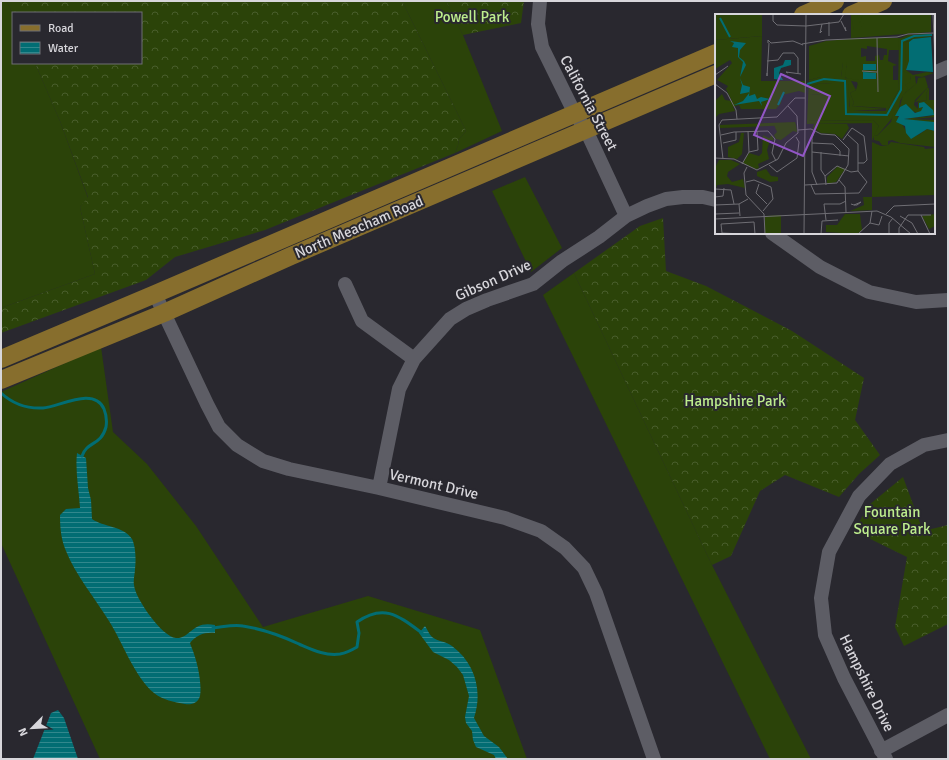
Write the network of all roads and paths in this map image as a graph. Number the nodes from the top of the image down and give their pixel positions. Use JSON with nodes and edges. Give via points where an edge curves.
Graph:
{"nodes":[{"id":1,"x":540,"y":1,"type":"edge"},
{"id":2,"x":835,"y":1,"type":"edge"},
{"id":3,"x":883,"y":1,"type":"edge"},
{"id":4,"x":805,"y":14,"type":"edge"},
{"id":5,"x":853,"y":14,"type":"edge"},
{"id":6,"x":715,"y":53,"type":"edge"},
{"id":7,"x":948,"y":67,"type":"edge"},
{"id":8,"x":935,"y":73,"type":"edge"},
{"id":9,"x":715,"y":74,"type":"edge"},
{"id":10,"x":575,"y":114,"type":"junction"},
{"id":11,"x":586,"y":130,"type":"junction"},
{"id":12,"x":715,"y":200,"type":"edge"},
{"id":13,"x":626,"y":216,"type":"junction"},
{"id":14,"x":773,"y":234,"type":"edge"},
{"id":15,"x":345,"y":284,"type":"dead end"},
{"id":16,"x":156,"y":294,"type":"junction"},
{"id":17,"x":948,"y":300,"type":"edge"},
{"id":18,"x":164,"y":313,"type":"junction"},
{"id":19,"x":1,"y":359,"type":"edge"},
{"id":20,"x":414,"y":359,"type":"junction"},
{"id":21,"x":5,"y":378,"type":"edge"},
{"id":22,"x":948,"y":440,"type":"edge"},
{"id":23,"x":379,"y":488,"type":"junction"},
{"id":24,"x":948,"y":715,"type":"edge"},
{"id":25,"x":884,"y":755,"type":"edge"},
{"id":26,"x":654,"y":759,"type":"edge"}],
"edges":[{"from":1,"to":10,"type":"street","name":"California Street","via":[[538,24],[542,47]]},
{"from":2,"to":4,"type":"main road"},
{"from":3,"to":5,"type":"main road"},
{"from":6,"to":10,"type":"main road","name":"North Meacham Road"},
{"from":7,"to":8,"type":"street"},
{"from":9,"to":11,"type":"main road","name":"North Meacham Road"},
{"from":10,"to":11,"type":"street","name":"California Street"},
{"from":10,"to":16,"type":"main road","name":"North Meacham Road"},
{"from":11,"to":13,"type":"street","name":"California Street"},
{"from":11,"to":18,"type":"main road","name":"North Meacham Road"},
{"from":12,"to":13,"type":"street","name":"Gibson Drive","via":[[703,197],[666,199]]},
{"from":13,"to":20,"type":"street","name":"Gibson Drive","via":[[598,238],[562,260],[533,284],[487,300],[450,319]]},
{"from":14,"to":17,"type":"street","via":[[820,267],[869,292],[916,302]]},
{"from":15,"to":20,"type":"street","via":[[362,321]]},
{"from":16,"to":18,"type":"street","name":"Vermont Drive"},
{"from":16,"to":19,"type":"main road","name":"North Meacham Road"},
{"from":18,"to":21,"type":"main road","name":"North Meacham Road"},
{"from":18,"to":23,"type":"street","name":"Vermont Drive","via":[[219,427],[237,446],[263,461],[289,469]]},
{"from":20,"to":23,"type":"street","name":"Gibson Drive","via":[[399,389]]},
{"from":22,"to":25,"type":"street","name":"Hampshire Drive","via":[[924,445],[890,464],[859,496],[829,552],[821,598],[825,635]]},
{"from":23,"to":26,"type":"street","name":"Vermont Drive","via":[[505,518],[541,531],[565,548],[584,568],[596,593]]},
{"from":24,"to":25,"type":"street"}]}
